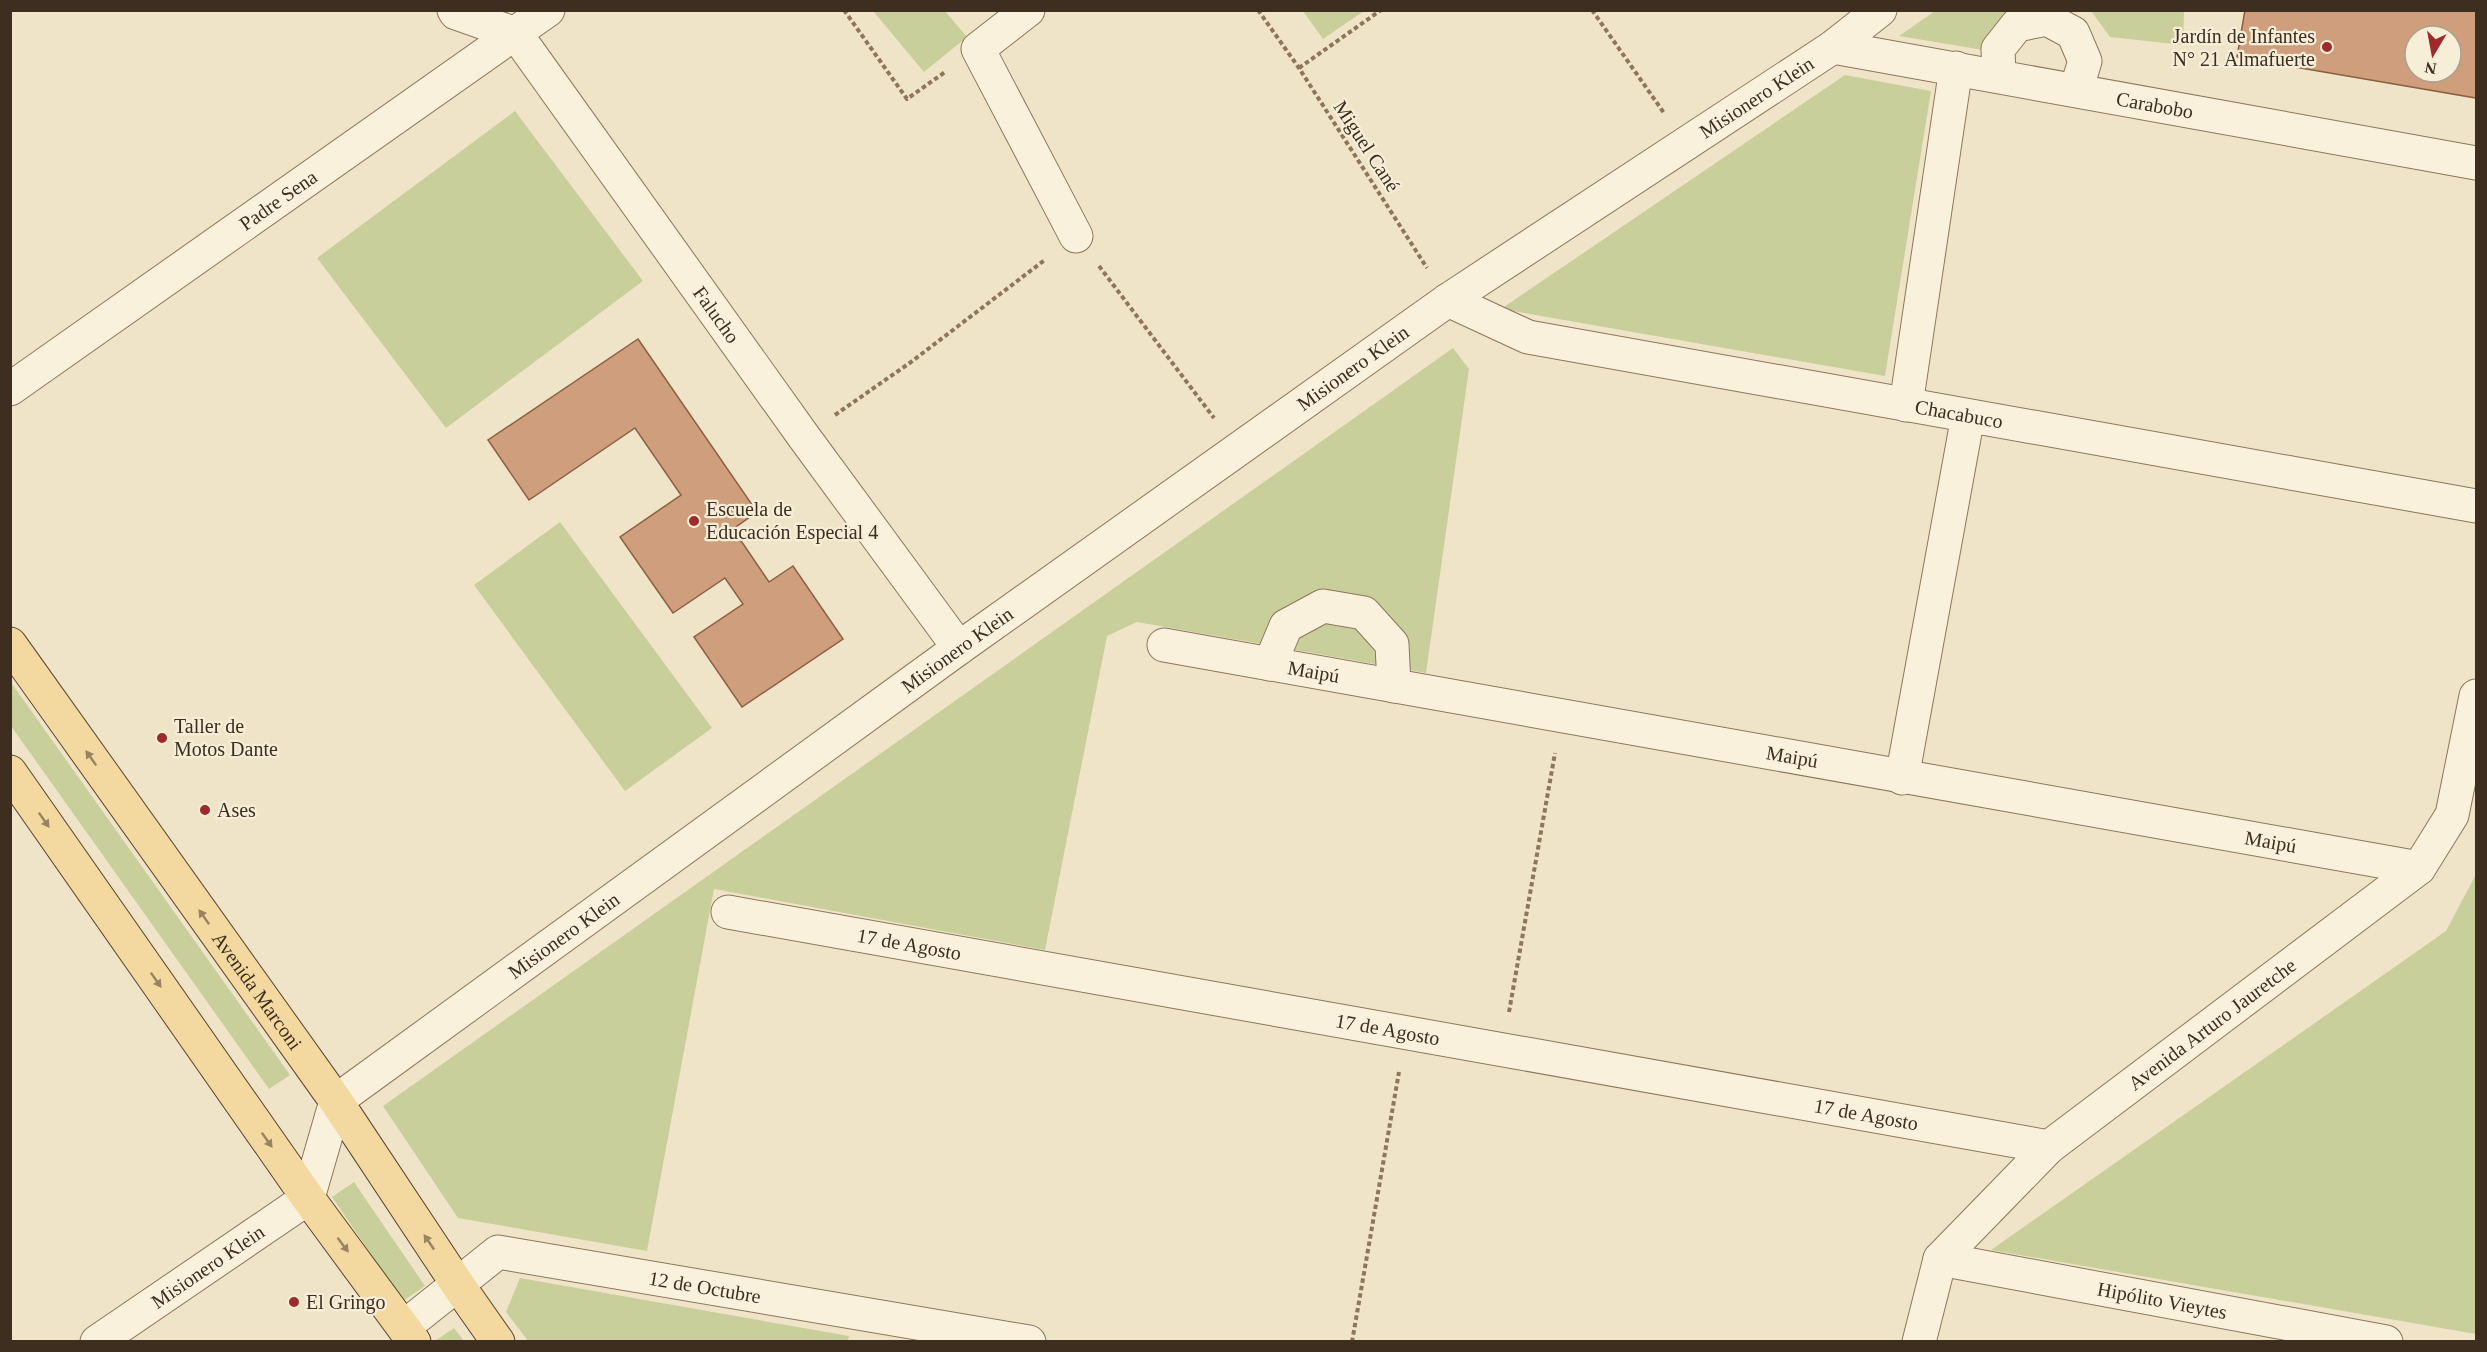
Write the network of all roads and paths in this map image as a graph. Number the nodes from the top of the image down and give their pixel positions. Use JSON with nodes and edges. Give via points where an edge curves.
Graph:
{"nodes":[{"id":1,"x":454,"y":10,"type":"edge"},
{"id":2,"x":548,"y":10,"type":"edge"},
{"id":3,"x":844,"y":10,"type":"edge"},
{"id":4,"x":1028,"y":10,"type":"edge"},
{"id":5,"x":1258,"y":10,"type":"edge"},
{"id":6,"x":1381,"y":10,"type":"edge"},
{"id":7,"x":1592,"y":10,"type":"edge"},
{"id":8,"x":1880,"y":10,"type":"edge"},
{"id":9,"x":516,"y":33,"type":"junction"},
{"id":10,"x":1833,"y":47,"type":"junction"},
{"id":11,"x":978,"y":49,"type":"junction"},
{"id":12,"x":1299,"y":68,"type":"junction"},
{"id":13,"x":1956,"y":68,"type":"junction"},
{"id":14,"x":1999,"y":76,"type":"junction"},
{"id":15,"x":2076,"y":90,"type":"junction"},
{"id":16,"x":1687,"y":145,"type":"junction"},
{"id":17,"x":2476,"y":163,"type":"edge"},
{"id":18,"x":1076,"y":236,"type":"junction"},
{"id":19,"x":1448,"y":300,"type":"junction"},
{"id":20,"x":10,"y":389,"type":"edge"},
{"id":21,"x":1906,"y":405,"type":"junction"},
{"id":22,"x":1968,"y":416,"type":"junction"},
{"id":23,"x":804,"y":437,"type":"junction"},
{"id":24,"x":1238,"y":450,"type":"junction"},
{"id":25,"x":2476,"y":506,"type":"edge"},
{"id":26,"x":10,"y":644,"type":"edge"},
{"id":27,"x":1164,"y":645,"type":"dead end"},
{"id":28,"x":959,"y":648,"type":"junction"},
{"id":29,"x":1270,"y":664,"type":"junction"},
{"id":30,"x":1394,"y":686,"type":"junction"},
{"id":31,"x":2476,"y":696,"type":"edge"},
{"id":32,"x":1561,"y":717,"type":"junction"},
{"id":33,"x":2473,"y":741,"type":"edge"},
{"id":34,"x":10,"y":772,"type":"edge"},
{"id":35,"x":1902,"y":778,"type":"junction"},
{"id":36,"x":2419,"y":868,"type":"junction"},
{"id":37,"x":728,"y":912,"type":"dead end"},
{"id":38,"x":1406,"y":1032,"type":"junction"},
{"id":39,"x":1502,"y":1050,"type":"junction"},
{"id":40,"x":336,"y":1101,"type":"junction"},
{"id":41,"x":2049,"y":1147,"type":"junction"},
{"id":42,"x":308,"y":1198,"type":"junction"},
{"id":43,"x":1940,"y":1259,"type":"junction"},
{"id":44,"x":458,"y":1285,"type":"junction"},
{"id":45,"x":409,"y":1334,"type":"edge"},
{"id":46,"x":97,"y":1341,"type":"edge"},
{"id":47,"x":498,"y":1341,"type":"edge"},
{"id":48,"x":1029,"y":1341,"type":"edge"},
{"id":49,"x":1352,"y":1341,"type":"edge"},
{"id":50,"x":1919,"y":1341,"type":"edge"},
{"id":51,"x":2386,"y":1341,"type":"edge"}],
"edges":[{"from":1,"to":9,"type":"street"},
{"from":2,"to":9,"type":"street","name":"Padre Sena"},
{"from":3,"to":11,"type":"path","via":[[907,99]]},
{"from":4,"to":11,"type":"street"},
{"from":5,"to":12,"type":"path","name":"Miguel Cané"},
{"from":6,"to":12,"type":"path"},
{"from":7,"to":16,"type":"path"},
{"from":8,"to":10,"type":"street","name":"Misionero Klein"},
{"from":9,"to":20,"type":"street","name":"Padre Sena"},
{"from":9,"to":23,"type":"street","name":"Falucho"},
{"from":10,"to":13,"type":"street","name":"Carabobo"},
{"from":10,"to":16,"type":"street","name":"Misionero Klein"},
{"from":11,"to":18,"type":"street"},
{"from":12,"to":19,"type":"path","name":"Miguel Cané"},
{"from":13,"to":14,"type":"street","name":"Carabobo"},
{"from":13,"to":21,"type":"street"},
{"from":14,"to":15,"type":"street","name":"Carabobo"},
{"from":14,"to":15,"type":"street","via":[[1998,49],[2017,25],[2046,20],[2073,33],[2085,61]]},
{"from":15,"to":17,"type":"street","name":"Carabobo"},
{"from":16,"to":19,"type":"street","name":"Misionero Klein"},
{"from":18,"to":23,"type":"path","via":[[911,362]]},
{"from":18,"to":24,"type":"path"},
{"from":19,"to":21,"type":"street","name":"Chacabuco","via":[[1528,337]]},
{"from":19,"to":24,"type":"street","name":"Misionero Klein"},
{"from":21,"to":22,"type":"street","name":"Chacabuco"},
{"from":22,"to":25,"type":"street","name":"Chacabuco"},
{"from":22,"to":35,"type":"street"},
{"from":23,"to":28,"type":"street","name":"Falucho"},
{"from":24,"to":28,"type":"street","name":"Misionero Klein"},
{"from":40,"to":26,"type":"main road","name":"Avenida Marconi","one_way":true},
{"from":27,"to":29,"type":"street","name":"Maipú"},
{"from":28,"to":40,"type":"street","name":"Misionero Klein"},
{"from":29,"to":30,"type":"street","name":"Maipú"},
{"from":29,"to":30,"type":"street","via":[[1286,626],[1323,606],[1364,613],[1392,644]]},
{"from":30,"to":32,"type":"street","name":"Maipú"},
{"from":31,"to":33,"type":"street","name":"Avenida Arturo Jauretche"},
{"from":32,"to":35,"type":"street","name":"Maipú"},
{"from":32,"to":39,"type":"path"},
{"from":33,"to":36,"type":"street","name":"Avenida Arturo Jauretche","via":[[2452,815]]},
{"from":34,"to":42,"type":"main road","one_way":true},
{"from":35,"to":36,"type":"street","name":"Maipú"},
{"from":36,"to":41,"type":"street","name":"Avenida Arturo Jauretche"},
{"from":37,"to":38,"type":"street","name":"17 de Agosto"},
{"from":38,"to":39,"type":"street","name":"17 de Agosto"},
{"from":38,"to":49,"type":"path"},
{"from":39,"to":41,"type":"street","name":"17 de Agosto"},
{"from":40,"to":42,"type":"street"},
{"from":44,"to":40,"type":"main road","name":"Avenida Marconi","one_way":true},
{"from":41,"to":43,"type":"street","name":"Avenida Arturo Jauretche"},
{"from":42,"to":45,"type":"main road","one_way":true},
{"from":42,"to":46,"type":"street","name":"Misionero Klein"},
{"from":43,"to":50,"type":"street","name":"Avenida Arturo Jauretche"},
{"from":43,"to":51,"type":"street","name":"Hipólito Vieytes"},
{"from":44,"to":45,"type":"street","name":"12 de Octubre"},
{"from":44,"to":47,"type":"main road","name":"Avenida Marconi"},
{"from":44,"to":48,"type":"street","name":"12 de Octubre","via":[[498,1252]]}]}
